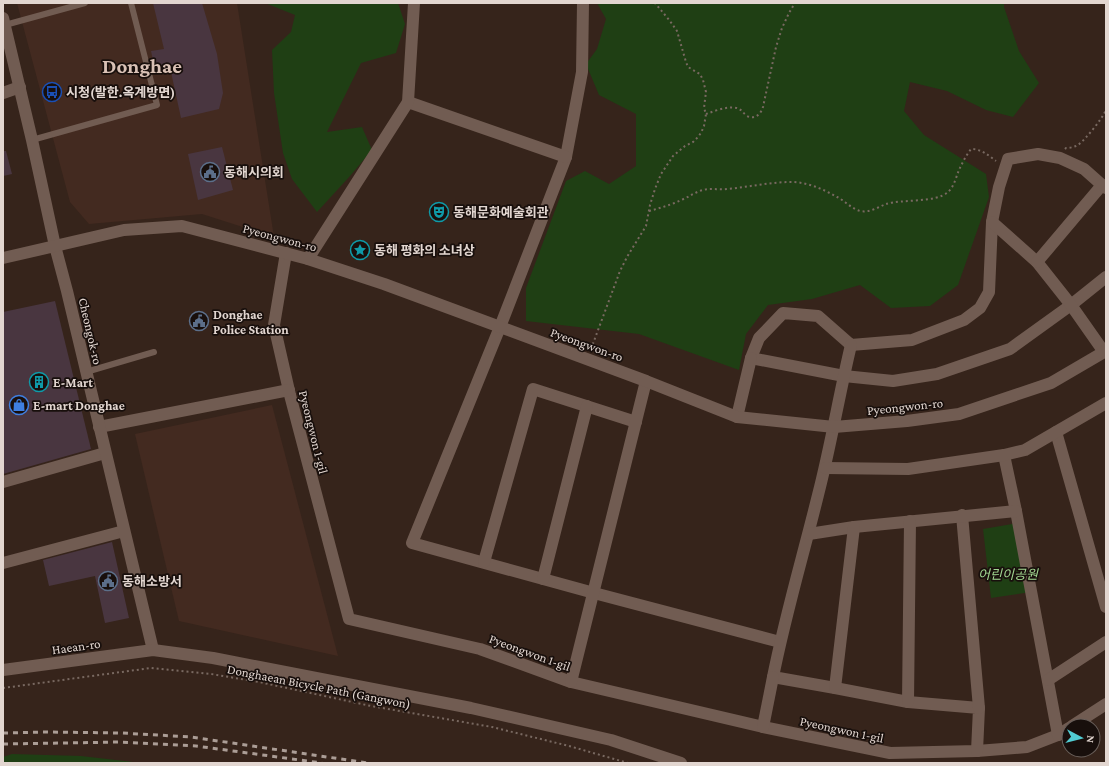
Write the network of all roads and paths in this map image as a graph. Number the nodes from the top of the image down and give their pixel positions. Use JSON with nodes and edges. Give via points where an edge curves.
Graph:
{"nodes":[{"id":1,"x":85,"y":3,"type":"edge"},
{"id":2,"x":131,"y":3,"type":"edge"},
{"id":3,"x":414,"y":3,"type":"edge"},
{"id":4,"x":583,"y":3,"type":"edge"},
{"id":5,"x":655,"y":3,"type":"edge"},
{"id":6,"x":795,"y":3,"type":"edge"},
{"id":7,"x":4,"y":21,"type":"edge"},
{"id":8,"x":20,"y":87,"type":"junction"},
{"id":9,"x":3,"y":93,"type":"edge"},
{"id":10,"x":408,"y":102,"type":"junction"},
{"id":11,"x":1106,"y":110,"type":"edge"},
{"id":12,"x":706,"y":114,"type":"junction"},
{"id":13,"x":32,"y":140,"type":"junction"},
{"id":14,"x":566,"y":157,"type":"junction"},
{"id":15,"x":1060,"y":158,"type":"junction"},
{"id":16,"x":1006,"y":167,"type":"junction"},
{"id":17,"x":1104,"y":187,"type":"edge"},
{"id":18,"x":649,"y":211,"type":"junction"},
{"id":19,"x":992,"y":222,"type":"junction"},
{"id":20,"x":55,"y":246,"type":"junction"},
{"id":21,"x":286,"y":253,"type":"junction"},
{"id":22,"x":3,"y":258,"type":"edge"},
{"id":23,"x":308,"y":259,"type":"junction"},
{"id":24,"x":1037,"y":262,"type":"junction"},
{"id":25,"x":1106,"y":277,"type":"edge"},
{"id":26,"x":1071,"y":305,"type":"junction"},
{"id":27,"x":500,"y":327,"type":"junction"},
{"id":28,"x":851,"y":345,"type":"junction"},
{"id":29,"x":1105,"y":351,"type":"edge"},
{"id":30,"x":154,"y":352,"type":"dead end"},
{"id":31,"x":751,"y":358,"type":"junction"},
{"id":32,"x":587,"y":359,"type":"junction"},
{"id":33,"x":86,"y":372,"type":"junction"},
{"id":34,"x":844,"y":376,"type":"junction"},
{"id":35,"x":646,"y":381,"type":"junction"},
{"id":36,"x":289,"y":390,"type":"junction"},
{"id":37,"x":1106,"y":403,"type":"edge"},
{"id":38,"x":587,"y":406,"type":"junction"},
{"id":39,"x":737,"y":417,"type":"junction"},
{"id":40,"x":636,"y":422,"type":"junction"},
{"id":41,"x":99,"y":427,"type":"junction"},
{"id":42,"x":834,"y":427,"type":"junction"},
{"id":43,"x":1056,"y":432,"type":"junction"},
{"id":44,"x":106,"y":453,"type":"junction"},
{"id":45,"x":1004,"y":455,"type":"junction"},
{"id":46,"x":825,"y":468,"type":"junction"},
{"id":47,"x":3,"y":482,"type":"edge"},
{"id":48,"x":1016,"y":510,"type":"junction"},
{"id":49,"x":962,"y":515,"type":"junction"},
{"id":50,"x":910,"y":521,"type":"junction"},
{"id":51,"x":854,"y":527,"type":"junction"},
{"id":52,"x":124,"y":532,"type":"junction"},
{"id":53,"x":809,"y":534,"type":"junction"},
{"id":54,"x":484,"y":562,"type":"junction"},
{"id":55,"x":3,"y":563,"type":"edge"},
{"id":56,"x":543,"y":579,"type":"junction"},
{"id":57,"x":594,"y":593,"type":"junction"},
{"id":58,"x":1106,"y":607,"type":"edge"},
{"id":59,"x":780,"y":642,"type":"junction"},
{"id":60,"x":1106,"y":642,"type":"edge"},
{"id":61,"x":153,"y":650,"type":"junction"},
{"id":62,"x":3,"y":670,"type":"edge"},
{"id":63,"x":773,"y":678,"type":"junction"},
{"id":64,"x":1048,"y":680,"type":"junction"},
{"id":65,"x":572,"y":682,"type":"junction"},
{"id":66,"x":3,"y":688,"type":"edge"},
{"id":67,"x":835,"y":688,"type":"junction"},
{"id":68,"x":908,"y":702,"type":"junction"},
{"id":69,"x":1106,"y":704,"type":"edge"},
{"id":70,"x":979,"y":708,"type":"junction"},
{"id":71,"x":1084,"y":718,"type":"edge"},
{"id":72,"x":763,"y":726,"type":"junction"},
{"id":73,"x":1061,"y":733,"type":"edge"},
{"id":74,"x":1058,"y":735,"type":"junction"},
{"id":75,"x":977,"y":751,"type":"junction"},
{"id":76,"x":628,"y":763,"type":"edge"},
{"id":77,"x":681,"y":763,"type":"edge"}],
"edges":[{"from":1,"to":7,"type":"lane"},
{"from":2,"to":13,"type":"lane","via":[[157,105]]},
{"from":3,"to":10,"type":"street"},
{"from":4,"to":14,"type":"street","via":[[582,72]]},
{"from":5,"to":12,"type":"path","via":[[677,31],[688,67],[700,74],[703,80]]},
{"from":6,"to":12,"type":"path","via":[[776,47],[762,111],[758,116],[747,116],[736,108]]},
{"from":7,"to":8,"type":"street","name":"Cheongok-ro"},
{"from":8,"to":9,"type":"street"},
{"from":8,"to":13,"type":"street","name":"Cheongok-ro"},
{"from":10,"to":14,"type":"street"},
{"from":10,"to":23,"type":"street"},
{"from":11,"to":15,"type":"path","via":[[1078,144],[1066,148]]},
{"from":12,"to":18,"type":"path","via":[[704,126],[697,138],[677,151],[665,167]]},
{"from":13,"to":20,"type":"street","name":"Cheongok-ro"},
{"from":14,"to":27,"type":"street"},
{"from":15,"to":16,"type":"street","via":[[1038,154],[1008,160]]},
{"from":15,"to":17,"type":"street","via":[[1084,169]]},
{"from":16,"to":18,"type":"path","via":[[982,151],[971,150],[961,165],[953,186],[944,195],[891,203],[865,212],[816,187],[790,182],[704,190]]},
{"from":16,"to":19,"type":"street"},
{"from":17,"to":24,"type":"street"},
{"from":18,"to":32,"type":"path","via":[[645,230],[620,271]]},
{"from":19,"to":24,"type":"street"},
{"from":19,"to":28,"type":"street","via":[[989,292],[980,308],[964,320],[912,340]]},
{"from":20,"to":21,"type":"street","name":"Pyeongwon-ro","via":[[124,230],[182,226]]},
{"from":20,"to":22,"type":"street","name":"Pyeongwon-ro"},
{"from":20,"to":33,"type":"street","name":"Cheongok-ro"},
{"from":21,"to":23,"type":"street","name":"Pyeongwon-ro"},
{"from":21,"to":36,"type":"street","name":"Pyeongwon 1-gil","via":[[274,325]]},
{"from":23,"to":27,"type":"street","name":"Pyeongwon-ro"},
{"from":24,"to":26,"type":"street"},
{"from":25,"to":26,"type":"street"},
{"from":26,"to":29,"type":"street"},
{"from":26,"to":34,"type":"street","via":[[1010,349],[937,374],[893,381]]},
{"from":27,"to":32,"type":"street","name":"Pyeongwon-ro"},
{"from":27,"to":54,"type":"street","via":[[412,542]]},
{"from":28,"to":31,"type":"street","via":[[818,316],[782,313],[759,338]]},
{"from":28,"to":34,"type":"street"},
{"from":29,"to":42,"type":"street","name":"Pyeongwon-ro","via":[[1051,383],[959,414]]},
{"from":30,"to":33,"type":"lane"},
{"from":31,"to":34,"type":"street"},
{"from":31,"to":39,"type":"street"},
{"from":32,"to":35,"type":"street","name":"Pyeongwon-ro"},
{"from":33,"to":41,"type":"street","name":"Cheongok-ro"},
{"from":34,"to":42,"type":"street"},
{"from":35,"to":39,"type":"street","name":"Pyeongwon-ro"},
{"from":35,"to":40,"type":"street"},
{"from":36,"to":41,"type":"street"},
{"from":36,"to":65,"type":"street","name":"Pyeongwon 1-gil","via":[[349,619],[480,649]]},
{"from":37,"to":43,"type":"street"},
{"from":38,"to":40,"type":"street"},
{"from":38,"to":54,"type":"street","via":[[533,389]]},
{"from":38,"to":56,"type":"street"},
{"from":39,"to":42,"type":"street","name":"Pyeongwon-ro"},
{"from":40,"to":57,"type":"street"},
{"from":41,"to":44,"type":"street","name":"Cheongok-ro"},
{"from":42,"to":46,"type":"street"},
{"from":43,"to":45,"type":"street","via":[[1025,450]]},
{"from":43,"to":58,"type":"street"},
{"from":44,"to":47,"type":"street"},
{"from":44,"to":52,"type":"street","name":"Cheongok-ro"},
{"from":45,"to":46,"type":"street","via":[[908,469]]},
{"from":45,"to":48,"type":"street"},
{"from":46,"to":53,"type":"street"},
{"from":48,"to":49,"type":"street"},
{"from":48,"to":64,"type":"street"},
{"from":49,"to":50,"type":"street"},
{"from":49,"to":70,"type":"street"},
{"from":50,"to":51,"type":"street"},
{"from":50,"to":68,"type":"street"},
{"from":51,"to":53,"type":"street"},
{"from":51,"to":67,"type":"street"},
{"from":52,"to":55,"type":"street"},
{"from":52,"to":61,"type":"street","name":"Cheongok-ro"},
{"from":53,"to":59,"type":"street"},
{"from":54,"to":56,"type":"street"},
{"from":56,"to":57,"type":"street"},
{"from":57,"to":59,"type":"street"},
{"from":57,"to":65,"type":"street"},
{"from":59,"to":63,"type":"street"},
{"from":60,"to":64,"type":"street"},
{"from":61,"to":62,"type":"street","name":"Haean-ro"},
{"from":61,"to":77,"type":"street","name":"Haean-ro","via":[[214,658],[471,708],[610,740]]},
{"from":63,"to":67,"type":"street"},
{"from":63,"to":72,"type":"street"},
{"from":64,"to":74,"type":"street"},
{"from":65,"to":72,"type":"street","name":"Pyeongwon 1-gil"},
{"from":66,"to":76,"type":"path","name":"Donghaean Bicycle Path (Gangwon)","via":[[151,668],[211,674],[492,727]]},
{"from":67,"to":68,"type":"street"},
{"from":68,"to":70,"type":"street"},
{"from":69,"to":71,"type":"street"},
{"from":70,"to":75,"type":"street"},
{"from":72,"to":75,"type":"street","name":"Pyeongwon 1-gil","via":[[890,753]]},
{"from":73,"to":74,"type":"street","name":"Pyeongwon 1-gil"},
{"from":74,"to":75,"type":"street","name":"Pyeongwon 1-gil","via":[[1027,747]]}]}
